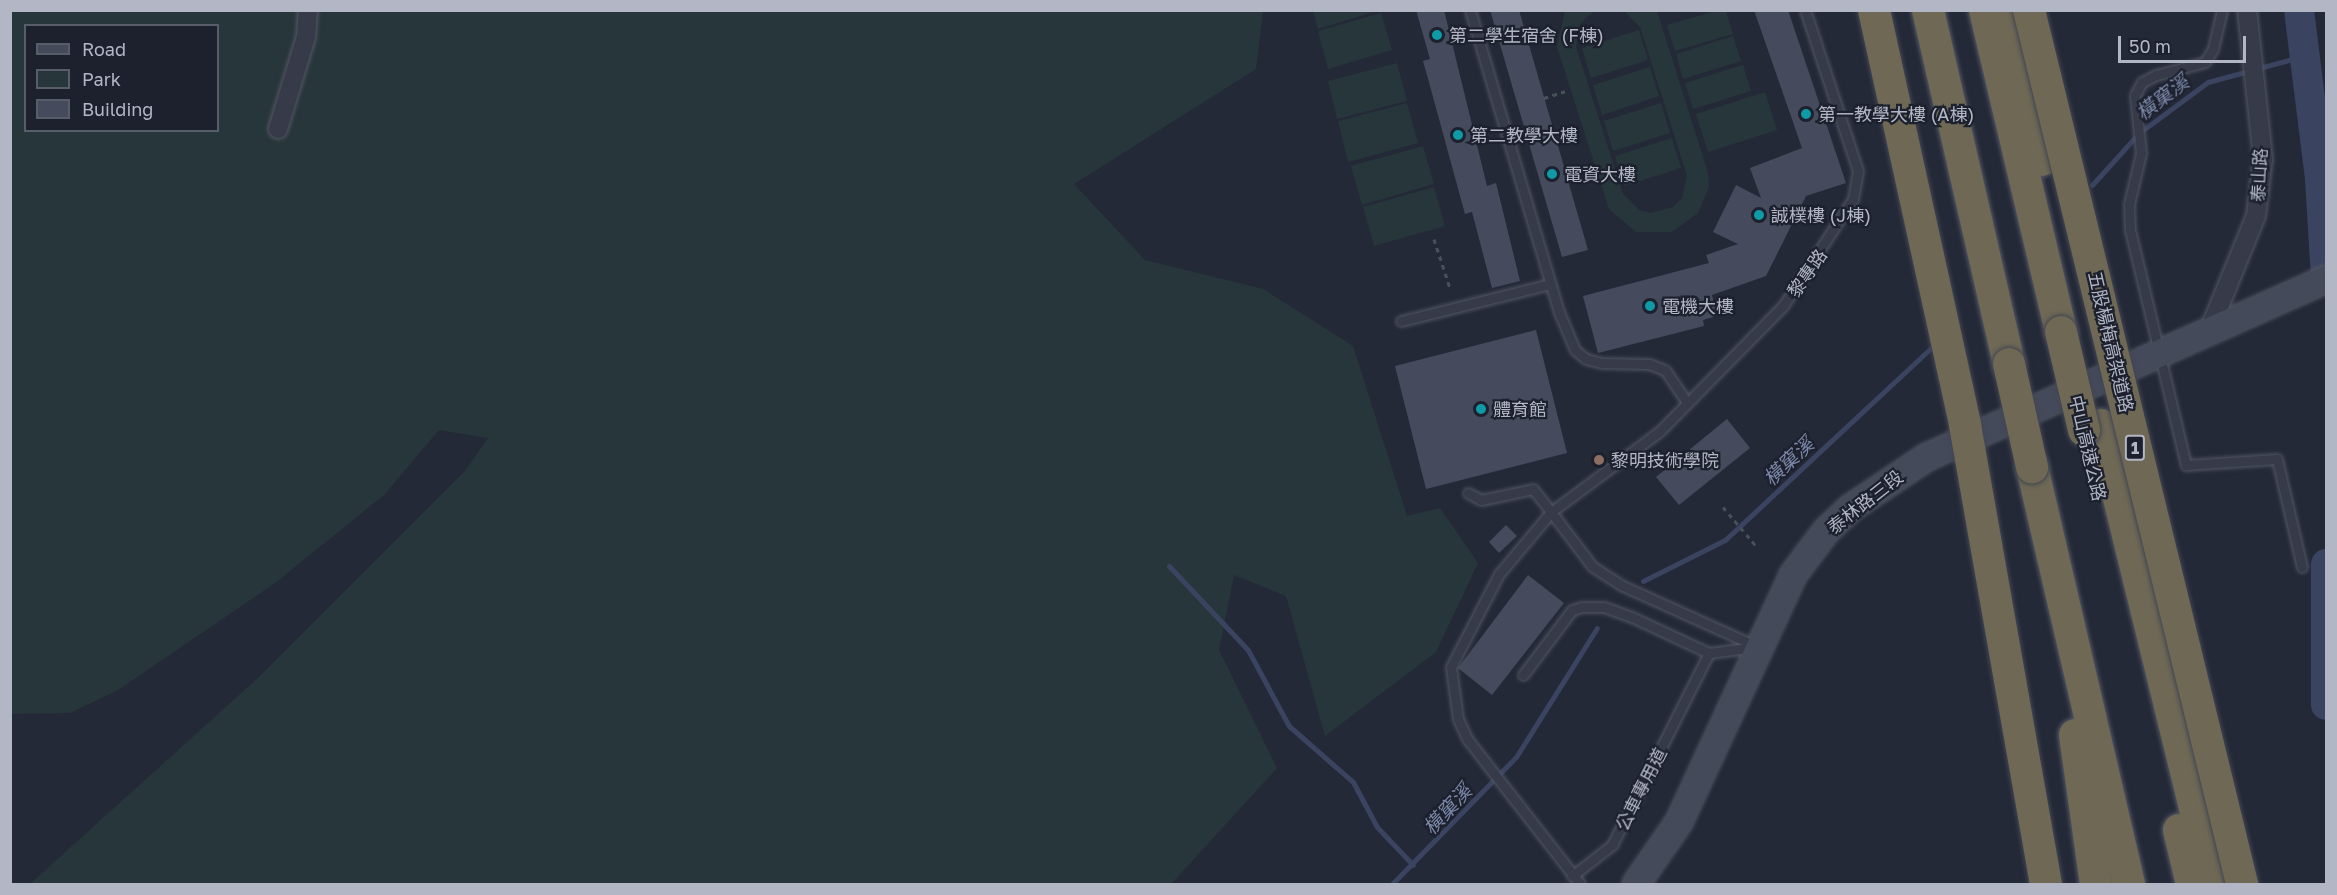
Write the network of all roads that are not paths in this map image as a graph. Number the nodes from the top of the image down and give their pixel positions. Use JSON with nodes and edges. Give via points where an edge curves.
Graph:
{"nodes":[{"id":1,"x":308,"y":10,"type":"edge"},
{"id":2,"x":1470,"y":10,"type":"edge"},
{"id":3,"x":1805,"y":10,"type":"edge"},
{"id":4,"x":1872,"y":10,"type":"edge"},
{"id":5,"x":1922,"y":10,"type":"edge"},
{"id":6,"x":1928,"y":10,"type":"edge"},
{"id":7,"x":1985,"y":10,"type":"edge"},
{"id":8,"x":2014,"y":10,"type":"edge"},
{"id":9,"x":2029,"y":10,"type":"edge"},
{"id":10,"x":2222,"y":10,"type":"edge"},
{"id":11,"x":2247,"y":10,"type":"edge"},
{"id":12,"x":1939,"y":57,"type":"junction"},
{"id":13,"x":278,"y":129,"type":"dead end"},
{"id":14,"x":2326,"y":279,"type":"edge"},
{"id":15,"x":1551,"y":284,"type":"junction"},
{"id":16,"x":1401,"y":321,"type":"dead end"},
{"id":17,"x":2070,"y":330,"type":"junction"},
{"id":18,"x":2208,"y":331,"type":"junction"},
{"id":19,"x":2161,"y":352,"type":"junction"},
{"id":20,"x":1686,"y":400,"type":"junction"},
{"id":21,"x":2093,"y":427,"type":"junction"},
{"id":22,"x":1963,"y":441,"type":"junction"},
{"id":23,"x":1468,"y":492,"type":"dead end"},
{"id":24,"x":1551,"y":512,"type":"junction"},
{"id":25,"x":2054,"y":567,"type":"junction"},
{"id":26,"x":2302,"y":567,"type":"dead end"},
{"id":27,"x":1758,"y":647,"type":"junction"},
{"id":28,"x":1708,"y":653,"type":"junction"},
{"id":29,"x":1522,"y":675,"type":"dead end"},
{"id":30,"x":1572,"y":876,"type":"junction"},
{"id":31,"x":1580,"y":885,"type":"edge"},
{"id":32,"x":1636,"y":885,"type":"edge"},
{"id":33,"x":2046,"y":885,"type":"edge"},
{"id":34,"x":2096,"y":885,"type":"edge"},
{"id":35,"x":2129,"y":885,"type":"edge"},
{"id":36,"x":2192,"y":885,"type":"edge"},
{"id":37,"x":2214,"y":885,"type":"edge"},
{"id":38,"x":2242,"y":885,"type":"edge"}],
"edges":[{"from":1,"to":13,"type":"street","via":[[306,37]]},
{"from":2,"to":15,"type":"lane"},
{"from":3,"to":20,"type":"lane","name":"黎專路","via":[[1858,171],[1853,199],[1783,306]]},
{"from":4,"to":22,"type":"lane"},
{"from":4,"to":33,"type":"highway","bridge":true,"via":[[1963,414]]},
{"from":5,"to":12,"type":"highway"},
{"from":6,"to":12,"type":"highway"},
{"from":7,"to":17,"type":"highway","name":"中山高速公路"},
{"from":8,"to":17,"type":"highway"},
{"from":9,"to":38,"type":"highway","name":"五股楊梅高架道路","number":"1","bridge":true},
{"from":10,"to":19,"type":"lane","via":[[2213,49],[2205,62],[2142,82],[2134,95],[2141,153],[2130,204],[2130,230]]},
{"from":11,"to":18,"type":"street","name":"泰山路","via":[[2263,159],[2256,216]]},
{"from":12,"to":25,"type":"highway","bridge":true},
{"from":14,"to":18,"type":"main road","name":"泰林路三段"},
{"from":15,"to":16,"type":"lane"},
{"from":15,"to":20,"type":"lane","via":[[1567,334],[1581,355],[1602,363],[1649,364],[1665,370]]},
{"from":17,"to":21,"type":"highway","name":"中山高速公路","bridge":true},
{"from":18,"to":19,"type":"main road","name":"泰林路三段"},
{"from":19,"to":22,"type":"main road","name":"泰林路三段"},
{"from":19,"to":26,"type":"lane","via":[[2186,465],[2277,459]]},
{"from":20,"to":24,"type":"lane","name":"黎專路","via":[[1660,431]]},
{"from":21,"to":36,"type":"highway","name":"中山高速公路"},
{"from":21,"to":37,"type":"highway"},
{"from":22,"to":27,"type":"main road","name":"泰林路三段","via":[[1904,471],[1826,531],[1793,575]]},
{"from":23,"to":24,"type":"lane","via":[[1481,500],[1533,489]]},
{"from":24,"to":27,"type":"lane","via":[[1592,566],[1621,585]]},
{"from":24,"to":30,"type":"lane","name":"黎專路","via":[[1499,574],[1450,667],[1458,719],[1481,760]]},
{"from":25,"to":34,"type":"highway"},
{"from":25,"to":35,"type":"highway"},
{"from":27,"to":28,"type":"lane"},
{"from":27,"to":32,"type":"main road","name":"泰林路三段","via":[[1679,822]]},
{"from":28,"to":29,"type":"lane","via":[[1632,617],[1604,607],[1582,607],[1572,610]]},
{"from":28,"to":30,"type":"lane","name":"公車專用道","via":[[1612,844]]},
{"from":30,"to":31,"type":"lane"}]}
